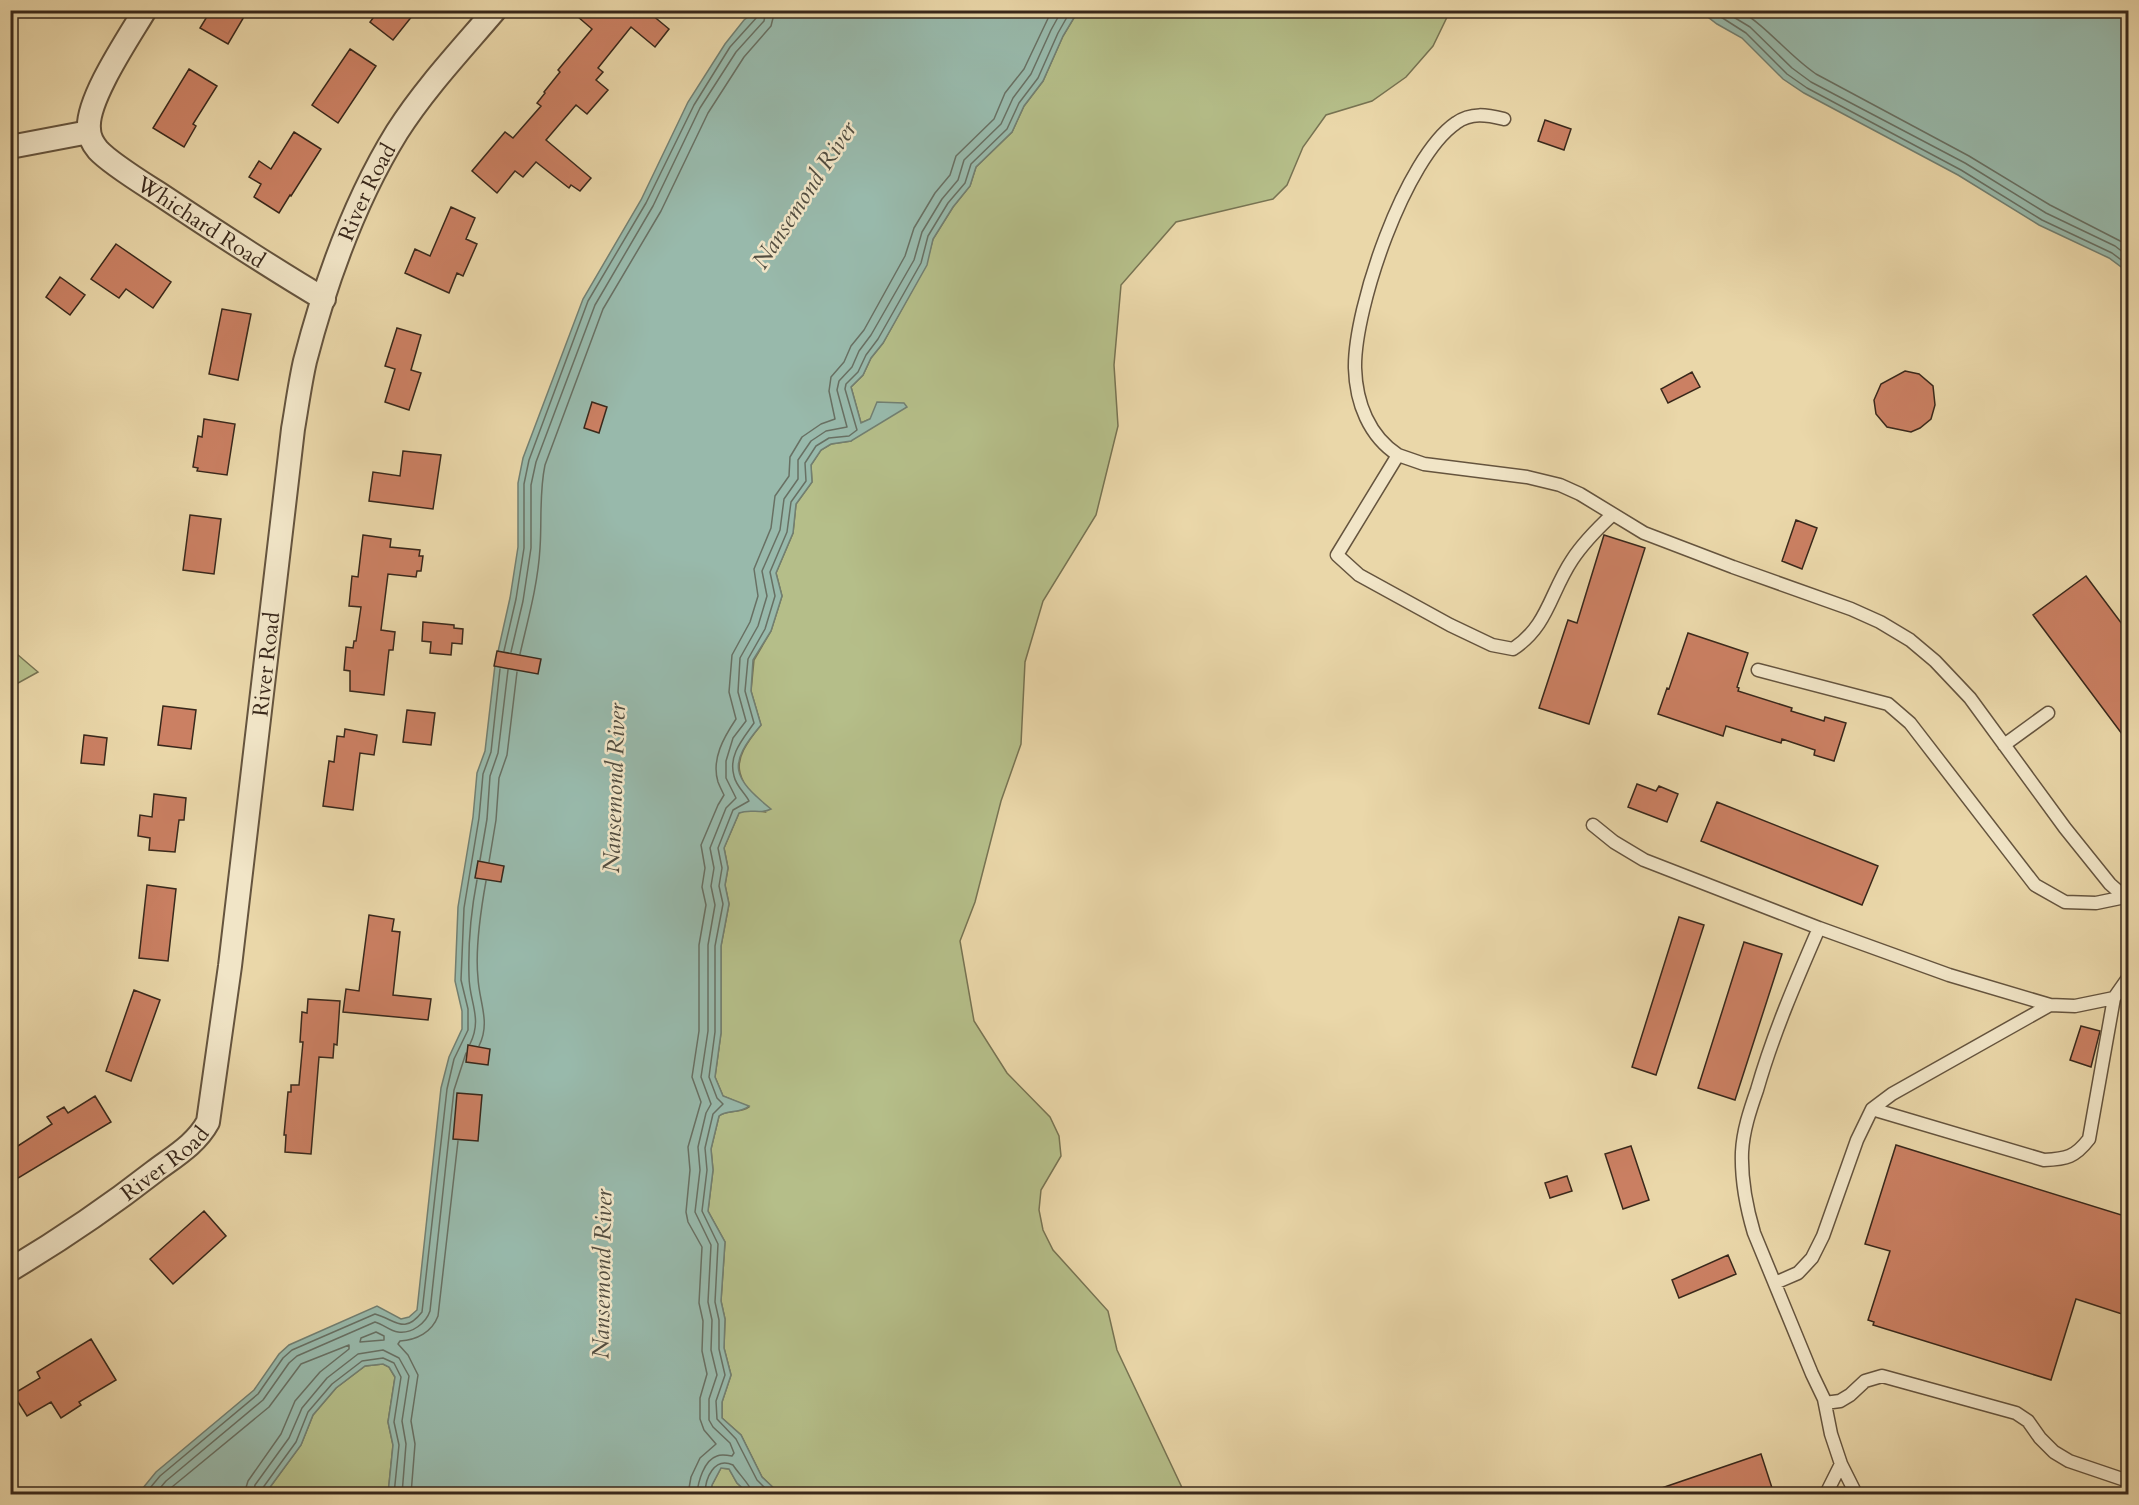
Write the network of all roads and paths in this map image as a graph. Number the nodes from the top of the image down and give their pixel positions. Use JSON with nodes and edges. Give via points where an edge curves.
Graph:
{"nodes":[{"id":1,"x":145,"y":10,"type":"edge"},
{"id":2,"x":495,"y":10,"type":"edge"},
{"id":3,"x":1504,"y":119,"type":"dead end"},
{"id":4,"x":89,"y":132,"type":"junction"},
{"id":5,"x":10,"y":147,"type":"edge"},
{"id":6,"x":324,"y":299,"type":"junction"},
{"id":7,"x":1398,"y":455,"type":"junction"},
{"id":8,"x":1612,"y":515,"type":"junction"},
{"id":9,"x":1758,"y":670,"type":"dead end"},
{"id":10,"x":2048,"y":713,"type":"dead end"},
{"id":11,"x":2004,"y":745,"type":"junction"},
{"id":12,"x":1593,"y":825,"type":"dead end"},
{"id":13,"x":2127,"y":898,"type":"edge"},
{"id":14,"x":1818,"y":928,"type":"junction"},
{"id":15,"x":2128,"y":978,"type":"edge"},
{"id":16,"x":2114,"y":998,"type":"junction"},
{"id":17,"x":2050,"y":1005,"type":"junction"},
{"id":18,"x":1872,"y":1109,"type":"junction"},
{"id":19,"x":10,"y":1270,"type":"edge"},
{"id":20,"x":1775,"y":1283,"type":"junction"},
{"id":21,"x":1825,"y":1403,"type":"junction"},
{"id":22,"x":1841,"y":1464,"type":"junction"},
{"id":23,"x":2128,"y":1481,"type":"edge"},
{"id":24,"x":1826,"y":1494,"type":"edge"},
{"id":25,"x":1856,"y":1494,"type":"edge"}],
"edges":[{"from":1,"to":4,"type":"street","via":[[92,107]]},
{"from":2,"to":6,"type":"street","name":"River Road","via":[[432,84],[381,159],[348,232]]},
{"from":3,"to":7,"type":"lane","via":[[1472,116],[1445,131],[1403,196],[1367,293],[1356,344],[1357,390],[1370,429],[1383,446]]},
{"from":4,"to":5,"type":"street"},
{"from":4,"to":6,"type":"street","name":"Whichard Road","via":[[99,151],[137,179],[240,249]]},
{"from":6,"to":19,"type":"street","name":"River Road","via":[[305,363],[293,429],[208,1122],[190,1145],[123,1196]]},
{"from":7,"to":8,"type":"lane","via":[[1424,464],[1560,485]]},
{"from":7,"to":8,"type":"lane","via":[[1336,555],[1359,575],[1492,645],[1513,649],[1537,629],[1570,562]]},
{"from":8,"to":11,"type":"lane","via":[[1644,533],[1880,622],[1935,661]]},
{"from":9,"to":13,"type":"lane","via":[[1888,704],[1910,723],[2035,885],[2065,902]]},
{"from":10,"to":11,"type":"lane"},
{"from":11,"to":13,"type":"lane","via":[[2110,884]]},
{"from":12,"to":14,"type":"lane","via":[[1644,860]]},
{"from":14,"to":17,"type":"lane","via":[[1949,975]]},
{"from":14,"to":20,"type":"lane","via":[[1761,1076],[1742,1150],[1747,1210]]},
{"from":15,"to":16,"type":"lane"},
{"from":16,"to":17,"type":"lane","via":[[2075,1006]]},
{"from":16,"to":18,"type":"lane","via":[[2089,1139],[2078,1154],[2044,1160]]},
{"from":17,"to":18,"type":"lane"},
{"from":18,"to":20,"type":"lane","via":[[1812,1258],[1798,1273]]},
{"from":20,"to":21,"type":"lane"},
{"from":21,"to":22,"type":"lane"},
{"from":21,"to":23,"type":"lane","via":[[1840,1401],[1865,1382],[1882,1376],[2016,1413],[2028,1420],[2054,1452]]},
{"from":22,"to":24,"type":"lane"},
{"from":22,"to":25,"type":"lane"}]}
